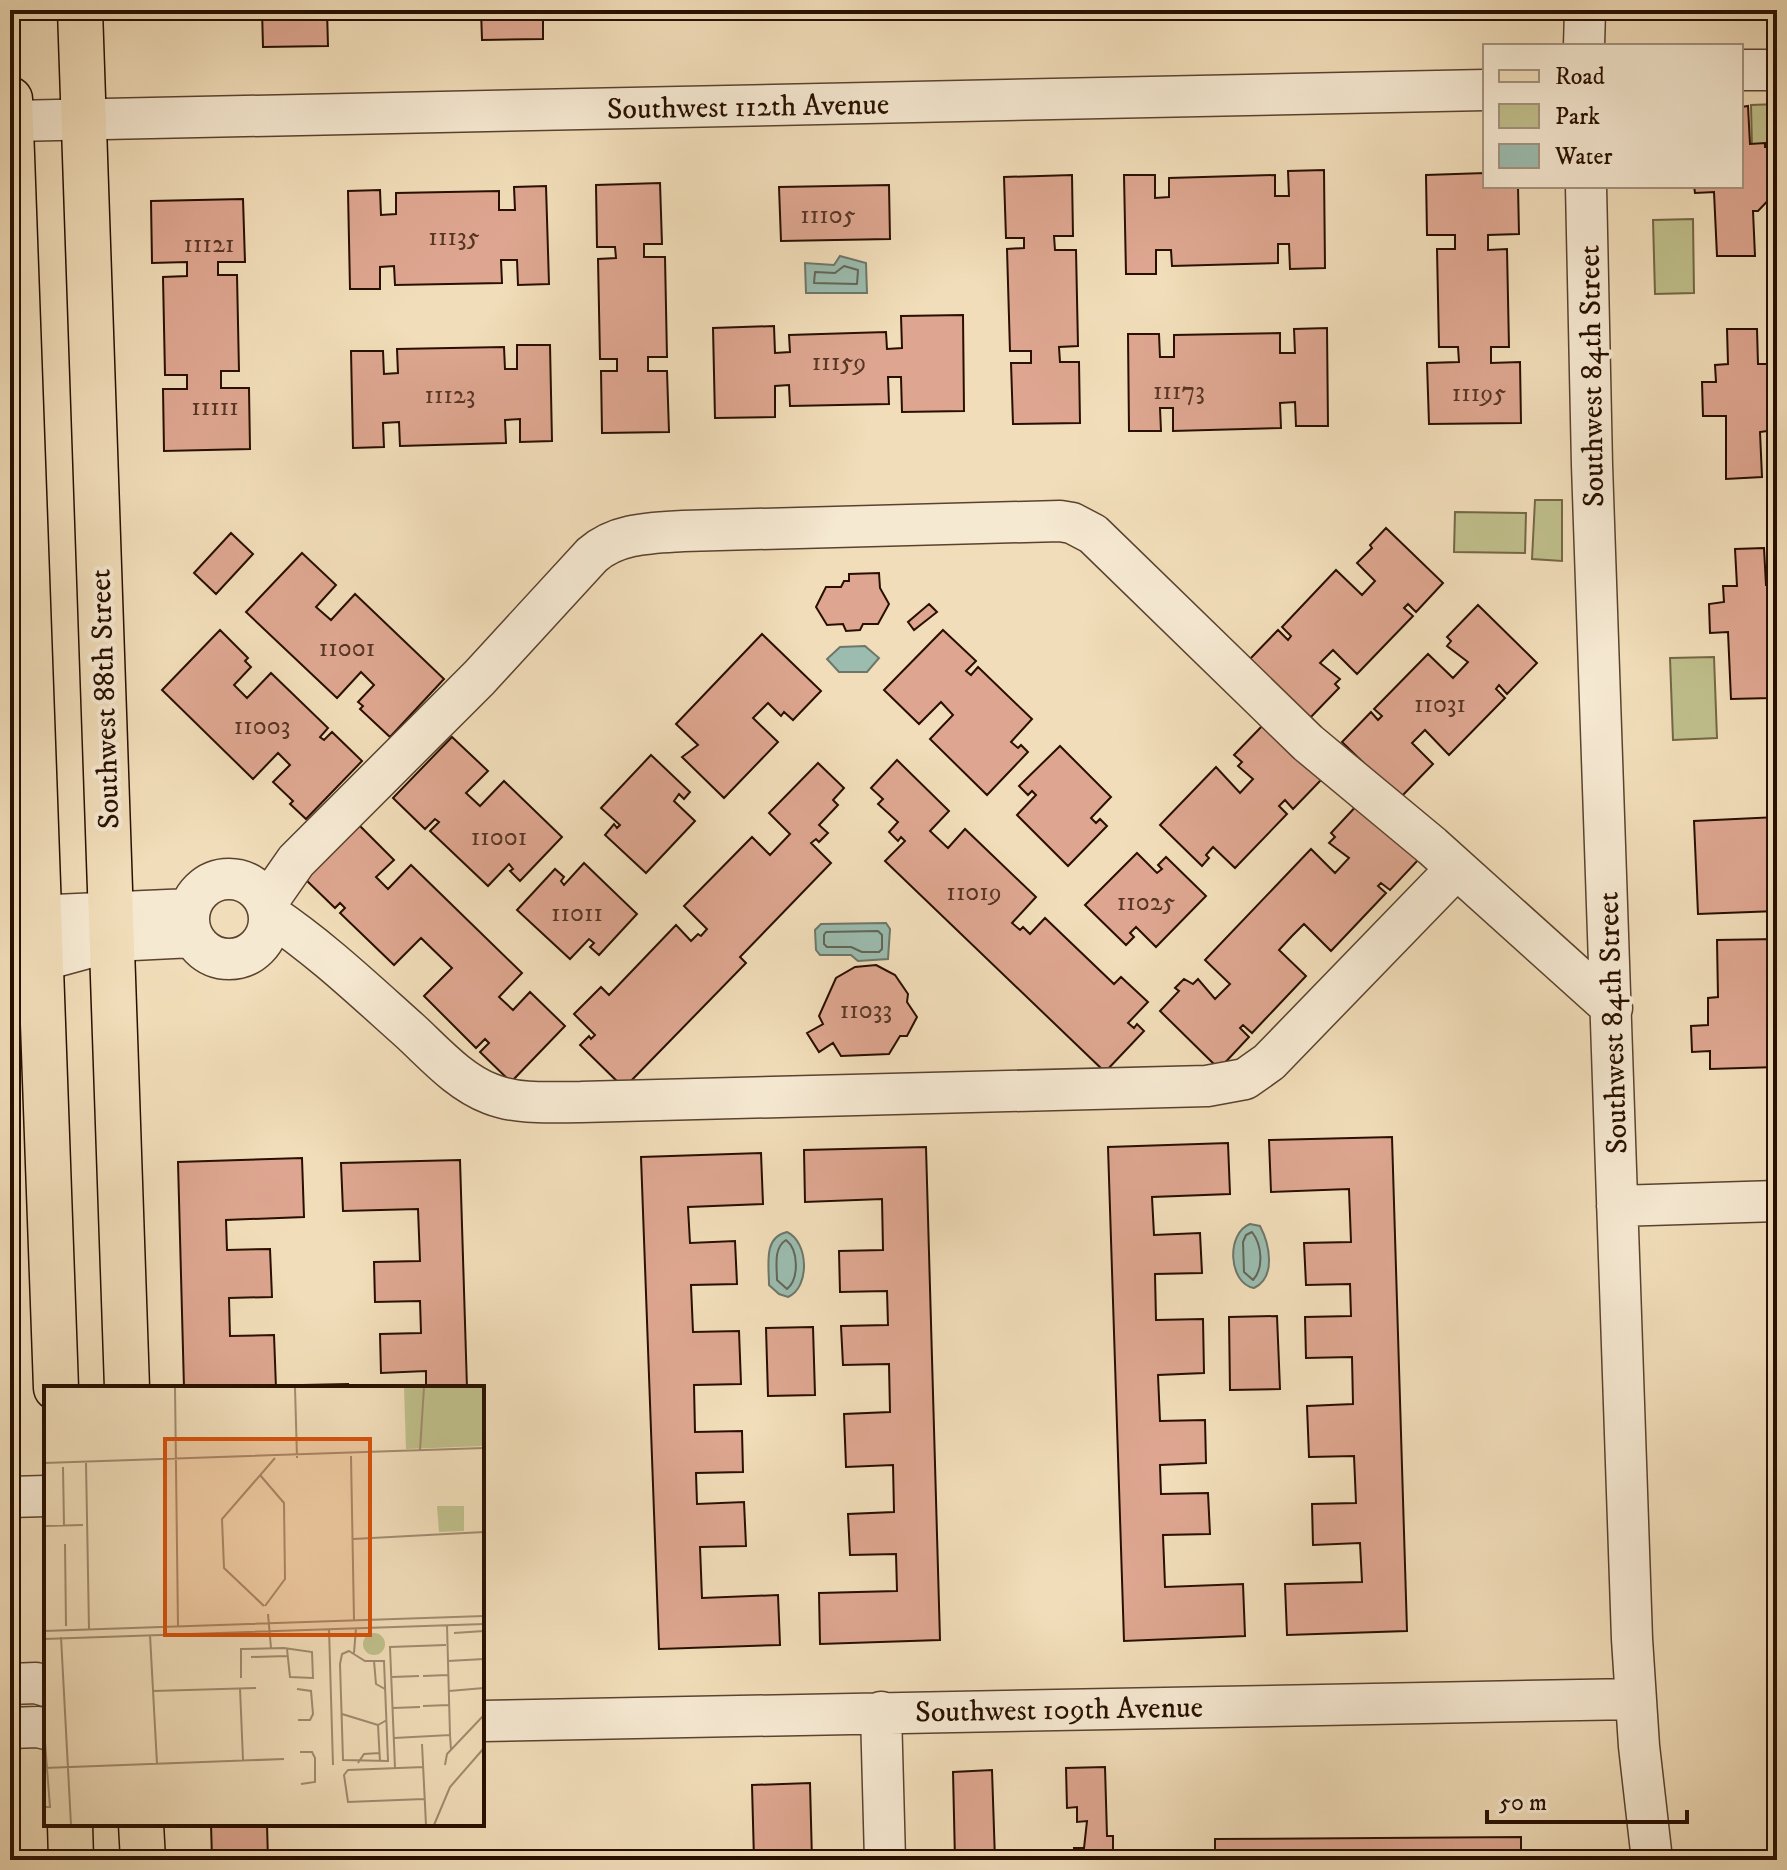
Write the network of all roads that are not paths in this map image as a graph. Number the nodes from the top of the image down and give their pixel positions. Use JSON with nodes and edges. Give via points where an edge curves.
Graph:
{"nodes":[{"id":1,"x":80,"y":10,"type":"edge"},
{"id":2,"x":1585,"y":10,"type":"edge"},
{"id":3,"x":1584,"y":44,"type":"edge"},
{"id":4,"x":1743,"y":70,"type":"edge"},
{"id":5,"x":1777,"y":70,"type":"edge"},
{"id":6,"x":1483,"y":90,"type":"edge"},
{"id":7,"x":10,"y":99,"type":"edge"},
{"id":8,"x":84,"y":120,"type":"junction"},
{"id":9,"x":11,"y":121,"type":"edge"},
{"id":10,"x":1586,"y":188,"type":"edge"},
{"id":11,"x":1456,"y":869,"type":"junction"},
{"id":12,"x":268,"y":909,"type":"junction"},
{"id":13,"x":24,"y":917,"type":"edge"},
{"id":14,"x":191,"y":923,"type":"junction"},
{"id":15,"x":112,"y":927,"type":"junction"},
{"id":16,"x":25,"y":962,"type":"edge"},
{"id":17,"x":1612,"y":1008,"type":"junction"},
{"id":18,"x":1777,"y":1201,"type":"edge"},
{"id":19,"x":1617,"y":1206,"type":"junction"},
{"id":20,"x":56,"y":1386,"type":"edge"},
{"id":21,"x":127,"y":1386,"type":"edge"},
{"id":22,"x":44,"y":1496,"type":"edge"},
{"id":23,"x":10,"y":1497,"type":"edge"},
{"id":24,"x":10,"y":1684,"type":"edge"},
{"id":25,"x":44,"y":1685,"type":"edge"},
{"id":26,"x":1635,"y":1699,"type":"junction"},
{"id":27,"x":881,"y":1712,"type":"junction"},
{"id":28,"x":484,"y":1721,"type":"edge"},
{"id":29,"x":10,"y":1728,"type":"edge"},
{"id":30,"x":44,"y":1729,"type":"edge"},
{"id":31,"x":70,"y":1826,"type":"edge"},
{"id":32,"x":141,"y":1826,"type":"edge"},
{"id":33,"x":71,"y":1860,"type":"edge"},
{"id":34,"x":143,"y":1860,"type":"edge"},
{"id":35,"x":885,"y":1860,"type":"edge"},
{"id":36,"x":1652,"y":1860,"type":"edge"}],
"edges":[{"from":1,"to":8,"type":"main road","name":"Southwest 88th Street"},
{"from":2,"to":3,"type":"street"},
{"from":4,"to":5,"type":"street"},
{"from":6,"to":8,"type":"street","name":"Southwest 112th Avenue"},
{"from":7,"to":9,"type":"main road"},
{"from":8,"to":9,"type":"street","name":"Southwest 112th Avenue"},
{"from":8,"to":15,"type":"main road","name":"Southwest 88th Street"},
{"from":9,"to":13,"type":"main road"},
{"from":10,"to":17,"type":"street","name":"Southwest 84th Street"},
{"from":11,"to":12,"type":"street","via":[[1269,1062],[1245,1079],[1207,1086],[510,1100],[460,1075]]},
{"from":11,"to":12,"type":"street","via":[[1308,743],[1093,534],[1072,523],[657,532],[620,538],[592,555],[479,678],[296,861]]},
{"from":11,"to":17,"type":"street"},
{"from":12,"to":14,"type":"street","via":[[250,885],[226,878],[203,888]]},
{"from":12,"to":14,"type":"street","via":[[264,939],[257,949],[234,959],[210,955]]},
{"from":13,"to":15,"type":"street"},
{"from":13,"to":16,"type":"main road"},
{"from":14,"to":15,"type":"street"},
{"from":15,"to":16,"type":"street"},
{"from":15,"to":21,"type":"main road","name":"Southwest 88th Street"},
{"from":16,"to":20,"type":"main road"},
{"from":17,"to":19,"type":"street","name":"Southwest 84th Street"},
{"from":18,"to":19,"type":"street"},
{"from":19,"to":26,"type":"street","name":"Southwest 84th Street"},
{"from":22,"to":23,"type":"street"},
{"from":24,"to":25,"type":"street"},
{"from":26,"to":27,"type":"street","name":"Southwest 109th Avenue"},
{"from":26,"to":36,"type":"street","name":"Southwest 84th Street"},
{"from":27,"to":28,"type":"street","name":"Southwest 109th Avenue"},
{"from":27,"to":35,"type":"street"},
{"from":29,"to":30,"type":"street"},
{"from":31,"to":33,"type":"main road"},
{"from":32,"to":34,"type":"main road"}]}
